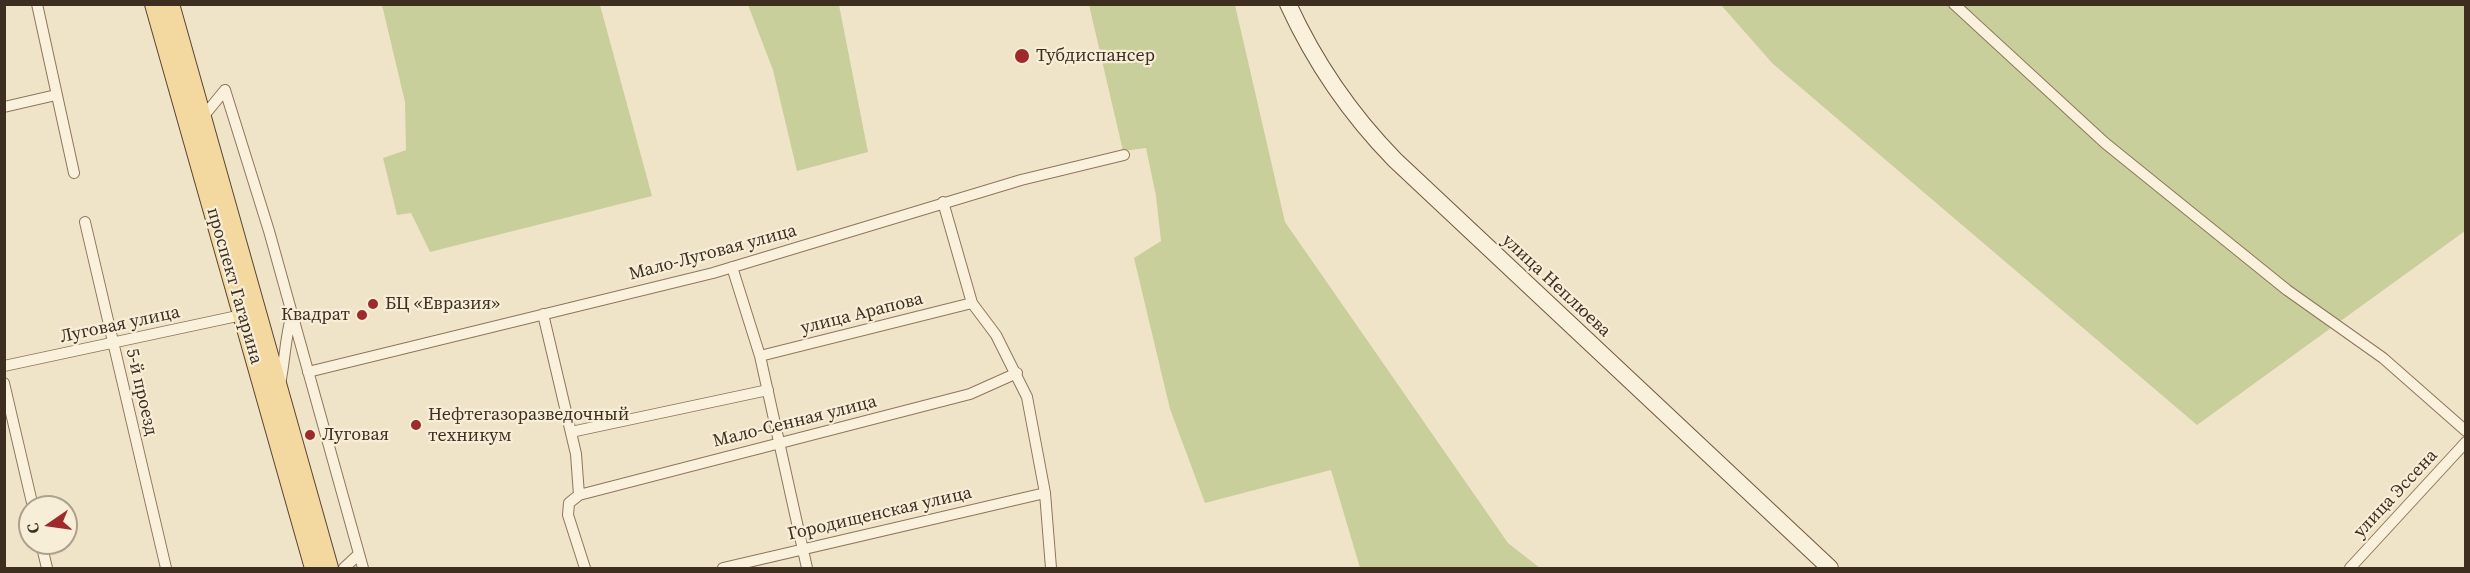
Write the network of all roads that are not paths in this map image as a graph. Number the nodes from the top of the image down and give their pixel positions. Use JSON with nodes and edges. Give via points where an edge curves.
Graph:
{"nodes":[{"id":1,"x":37,"y":4,"type":"edge"},
{"id":2,"x":154,"y":4,"type":"edge"},
{"id":3,"x":170,"y":4,"type":"edge"},
{"id":4,"x":1288,"y":4,"type":"edge"},
{"id":5,"x":1954,"y":4,"type":"edge"},
{"id":6,"x":56,"y":95,"type":"junction"},
{"id":7,"x":4,"y":107,"type":"edge"},
{"id":8,"x":202,"y":118,"type":"junction"},
{"id":9,"x":1124,"y":155,"type":"dead end"},
{"id":10,"x":74,"y":173,"type":"dead end"},
{"id":11,"x":943,"y":202,"type":"junction"},
{"id":12,"x":85,"y":222,"type":"dead end"},
{"id":13,"x":732,"y":267,"type":"junction"},
{"id":14,"x":972,"y":303,"type":"junction"},
{"id":15,"x":292,"y":314,"type":"junction"},
{"id":16,"x":543,"y":314,"type":"junction"},
{"id":17,"x":242,"y":315,"type":"junction"},
{"id":18,"x":113,"y":343,"type":"junction"},
{"id":19,"x":760,"y":356,"type":"junction"},
{"id":20,"x":4,"y":366,"type":"edge"},
{"id":21,"x":308,"y":372,"type":"junction"},
{"id":22,"x":1017,"y":373,"type":"junction"},
{"id":23,"x":4,"y":383,"type":"edge"},
{"id":24,"x":279,"y":390,"type":"junction"},
{"id":25,"x":768,"y":390,"type":"junction"},
{"id":26,"x":2466,"y":431,"type":"edge"},
{"id":27,"x":571,"y":432,"type":"junction"},
{"id":28,"x":780,"y":442,"type":"junction"},
{"id":29,"x":2466,"y":442,"type":"edge"},
{"id":30,"x":1045,"y":493,"type":"junction"},
{"id":31,"x":30,"y":495,"type":"edge"},
{"id":32,"x":579,"y":495,"type":"junction"},
{"id":33,"x":802,"y":548,"type":"junction"},
{"id":34,"x":359,"y":554,"type":"junction"},
{"id":35,"x":166,"y":568,"type":"edge"},
{"id":36,"x":314,"y":568,"type":"edge"},
{"id":37,"x":329,"y":568,"type":"edge"},
{"id":38,"x":344,"y":568,"type":"edge"},
{"id":39,"x":363,"y":568,"type":"edge"},
{"id":40,"x":585,"y":568,"type":"edge"},
{"id":41,"x":723,"y":568,"type":"edge"},
{"id":42,"x":807,"y":568,"type":"edge"},
{"id":43,"x":1051,"y":568,"type":"edge"},
{"id":44,"x":1830,"y":568,"type":"edge"},
{"id":45,"x":2350,"y":568,"type":"edge"}],
"edges":[{"from":1,"to":6,"type":"street"},
{"from":2,"to":17,"type":"main road","name":"проспект Гагарина"},
{"from":3,"to":8,"type":"main road","name":"проспект Гагарина"},
{"from":4,"to":44,"type":"main road","name":"улица Неплюева","via":[[1337,92],[1395,160]]},
{"from":5,"to":26,"type":"street","via":[[2105,142],[2287,290],[2383,358]]},
{"from":6,"to":7,"type":"street"},
{"from":6,"to":10,"type":"street"},
{"from":8,"to":15,"type":"street","via":[[225,90]]},
{"from":8,"to":24,"type":"main road","name":"проспект Гагарина"},
{"from":9,"to":11,"type":"street","name":"Мало-Луговая улица"},
{"from":11,"to":13,"type":"street","name":"Мало-Луговая улица"},
{"from":11,"to":14,"type":"street"},
{"from":12,"to":18,"type":"street","name":"5-й проезд"},
{"from":13,"to":16,"type":"street","name":"Мало-Луговая улица"},
{"from":13,"to":19,"type":"street"},
{"from":14,"to":19,"type":"street","name":"улица Арапова"},
{"from":14,"to":22,"type":"street"},
{"from":15,"to":21,"type":"street"},
{"from":15,"to":24,"type":"street"},
{"from":16,"to":21,"type":"street","name":"Мало-Луговая улица"},
{"from":16,"to":27,"type":"street"},
{"from":17,"to":18,"type":"street","name":"Луговая улица"},
{"from":17,"to":36,"type":"main road","name":"проспект Гагарина"},
{"from":18,"to":20,"type":"street","name":"Луговая улица"},
{"from":18,"to":35,"type":"street","name":"5-й проезд"},
{"from":19,"to":25,"type":"street"},
{"from":21,"to":34,"type":"street"},
{"from":22,"to":28,"type":"street","name":"Мало-Сенная улица","via":[[970,394]]},
{"from":22,"to":30,"type":"street","via":[[1027,397]]},
{"from":23,"to":31,"type":"street"},
{"from":24,"to":37,"type":"main road","name":"проспект Гагарина"},
{"from":25,"to":27,"type":"street"},
{"from":25,"to":28,"type":"street"},
{"from":27,"to":32,"type":"street"},
{"from":28,"to":32,"type":"street","name":"Мало-Сенная улица"},
{"from":28,"to":33,"type":"street"},
{"from":29,"to":45,"type":"street","name":"улица Эссена"},
{"from":30,"to":33,"type":"street","name":"Городищенская улица"},
{"from":30,"to":43,"type":"street"},
{"from":32,"to":40,"type":"street","via":[[569,503],[568,515]]},
{"from":33,"to":41,"type":"street","name":"Городищенская улица"},
{"from":33,"to":42,"type":"street"},
{"from":34,"to":38,"type":"street"},
{"from":34,"to":39,"type":"street"}]}
